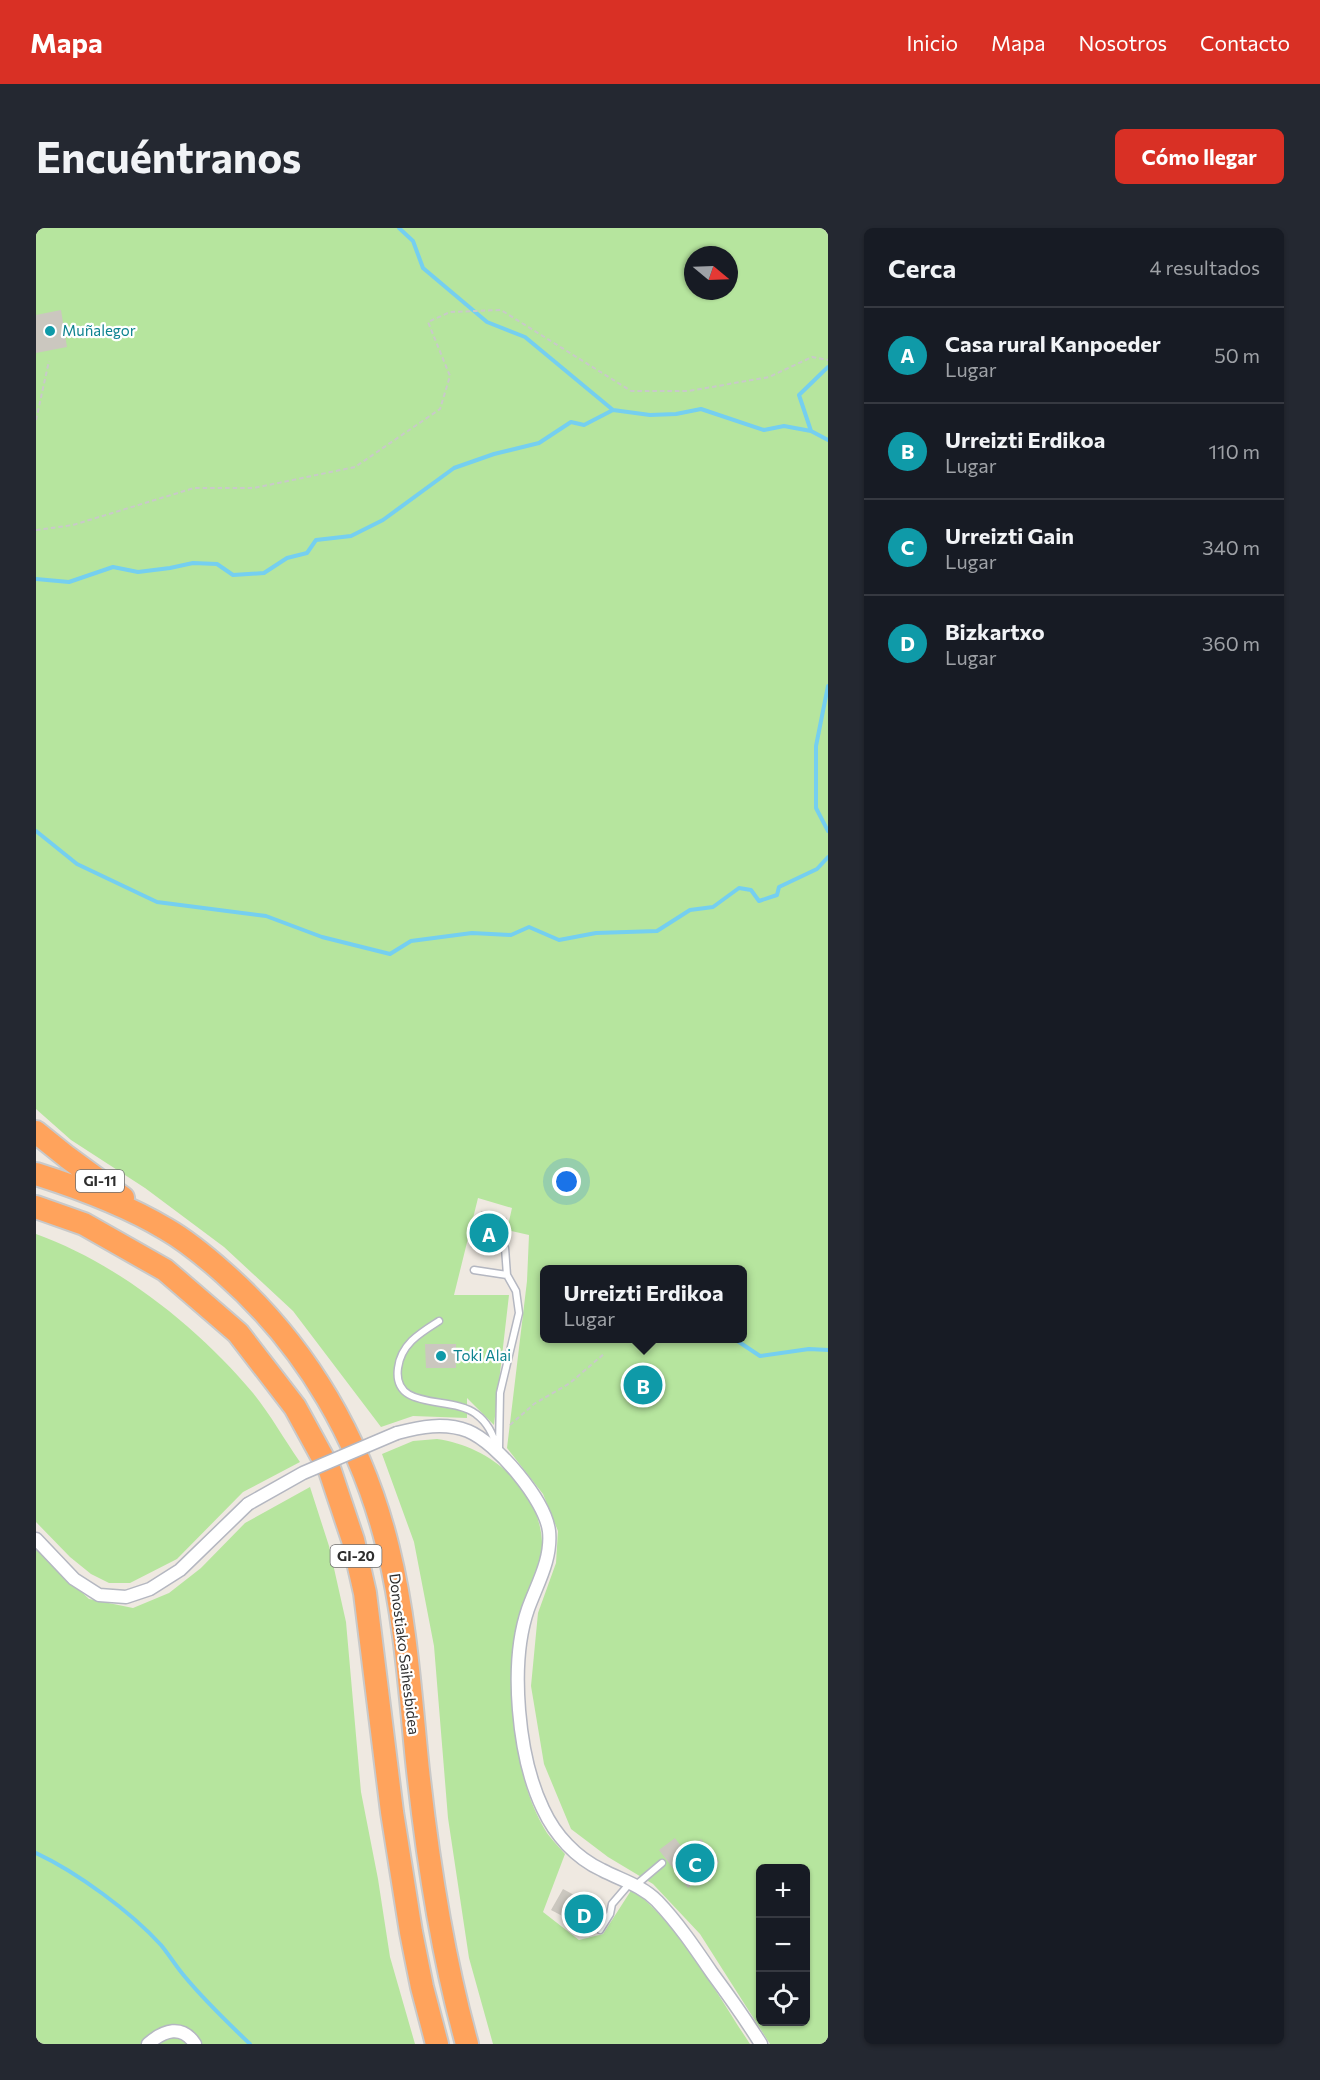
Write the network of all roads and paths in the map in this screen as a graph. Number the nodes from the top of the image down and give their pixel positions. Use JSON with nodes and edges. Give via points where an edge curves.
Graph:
{"nodes":[{"id":1,"x":828,"y":360,"type":"edge"},
{"id":2,"x":49,"y":361,"type":"dead end"},
{"id":3,"x":36,"y":420,"type":"edge"},
{"id":4,"x":36,"y":530,"type":"edge"},
{"id":5,"x":36,"y":1132,"type":"edge"},
{"id":6,"x":36,"y":1174,"type":"edge"},
{"id":7,"x":36,"y":1207,"type":"edge"},
{"id":8,"x":166,"y":1229,"type":"junction"},
{"id":9,"x":505,"y":1248,"type":"dead end"},
{"id":10,"x":474,"y":1270,"type":"dead end"},
{"id":11,"x":507,"y":1275,"type":"junction"},
{"id":12,"x":439,"y":1321,"type":"dead end"},
{"id":13,"x":605,"y":1353,"type":"dead end"},
{"id":14,"x":507,"y":1428,"type":"dead end"},
{"id":15,"x":499,"y":1454,"type":"junction"},
{"id":16,"x":36,"y":1539,"type":"edge"},
{"id":17,"x":662,"y":1863,"type":"dead end"},
{"id":18,"x":633,"y":1884,"type":"junction"},
{"id":19,"x":600,"y":1930,"type":"dead end"},
{"id":20,"x":148,"y":2044,"type":"edge"},
{"id":21,"x":195,"y":2044,"type":"edge"},
{"id":22,"x":436,"y":2044,"type":"edge"},
{"id":23,"x":467,"y":2044,"type":"edge"},
{"id":24,"x":761,"y":2044,"type":"edge"}],
"edges":[{"from":1,"to":4,"type":"path","via":[[812,357],[769,377],[688,391],[631,391],[501,310],[450,312],[428,322],[450,376],[440,409],[355,466],[254,488],[194,488],[73,525]]},
{"from":2,"to":3,"type":"path"},
{"from":5,"to":8,"type":"highway","number":"GI-11"},
{"from":6,"to":8,"type":"highway","name":"Donostiako Saihesbidea","number":"GI-20","via":[[118,1205]]},
{"from":7,"to":22,"type":"highway","name":"Donostiako Saihesbidea","number":"GI-20","via":[[84,1224],[165,1270],[238,1333],[295,1407],[330,1472],[353,1540],[364,1593],[410,1921]]},
{"from":8,"to":23,"type":"highway","name":"Donostiako Saihesbidea","number":"GI-20","via":[[236,1284],[296,1350],[345,1429],[370,1486],[396,1587],[440,1931]]},
{"from":9,"to":11,"type":"lane"},
{"from":10,"to":11,"type":"lane"},
{"from":11,"to":15,"type":"lane","via":[[516,1291],[519,1313],[500,1393]]},
{"from":12,"to":15,"type":"lane","via":[[418,1334],[403,1350],[397,1377],[402,1390],[427,1402],[453,1403],[476,1414],[490,1432]]},
{"from":13,"to":14,"type":"path"},
{"from":15,"to":16,"type":"street","bridge":true,"via":[[469,1431],[445,1426],[421,1426],[397,1433],[303,1473],[248,1504],[180,1570],[150,1589],[126,1597],[99,1595],[74,1579]]},
{"from":15,"to":18,"type":"street","via":[[530,1490],[543,1510],[549,1530],[548,1553],[522,1635],[518,1689],[518,1713],[534,1786],[556,1834],[600,1869]]},
{"from":17,"to":18,"type":"lane"},
{"from":18,"to":19,"type":"lane","via":[[612,1904]]},
{"from":18,"to":24,"type":"street","via":[[655,1899],[682,1930]]},
{"from":20,"to":21,"type":"street","via":[[157,2036],[175,2031],[189,2035]]}]}
